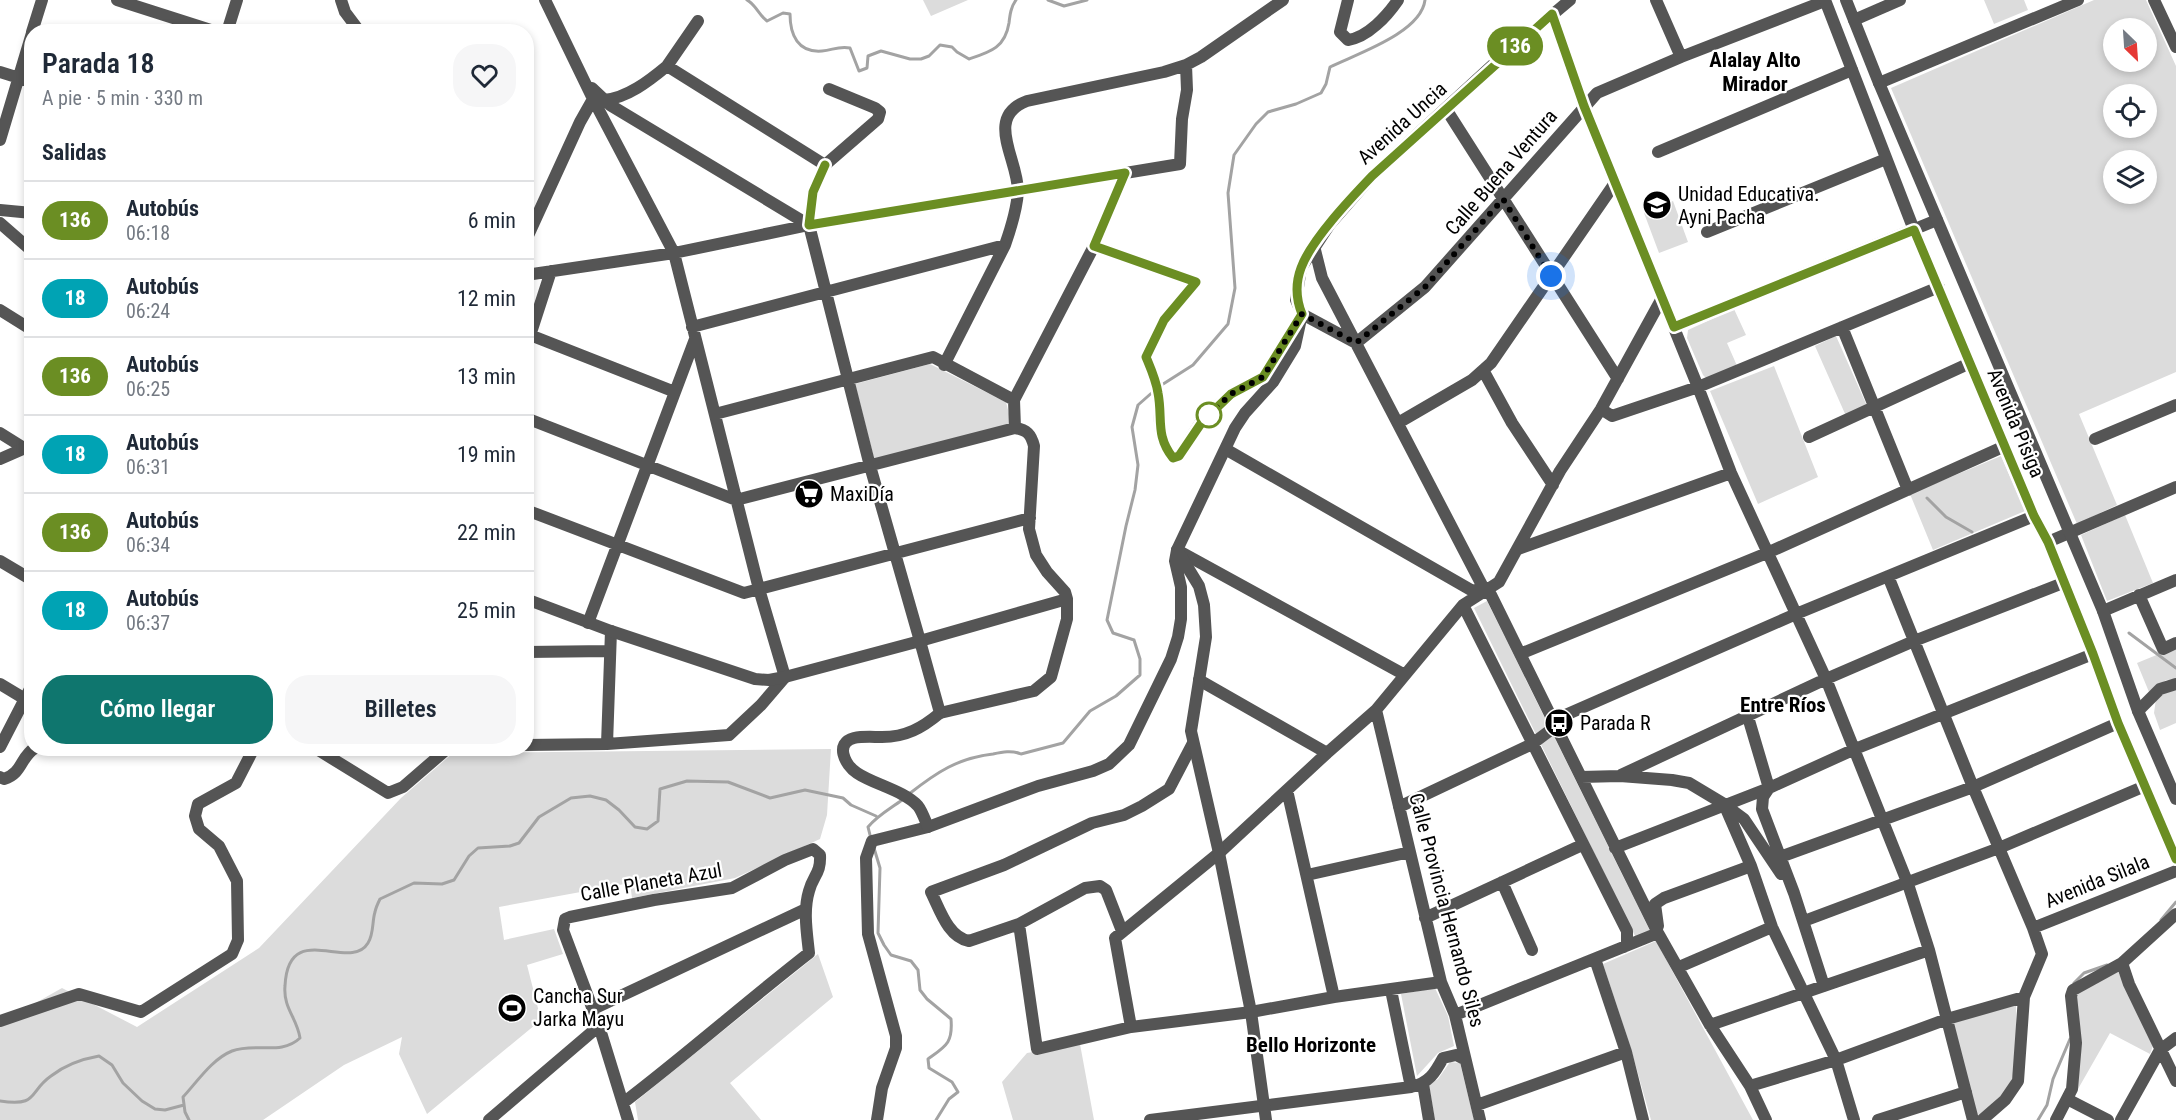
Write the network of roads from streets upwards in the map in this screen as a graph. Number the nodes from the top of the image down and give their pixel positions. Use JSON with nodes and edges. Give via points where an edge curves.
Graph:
{"nodes":[{"id":1,"x":42,"y":0,"type":"edge"},
{"id":2,"x":117,"y":0,"type":"edge"},
{"id":3,"x":237,"y":0,"type":"edge"},
{"id":4,"x":341,"y":0,"type":"edge"},
{"id":5,"x":545,"y":0,"type":"edge"},
{"id":6,"x":1283,"y":0,"type":"edge"},
{"id":7,"x":1348,"y":0,"type":"edge"},
{"id":8,"x":1398,"y":0,"type":"edge"},
{"id":9,"x":1570,"y":0,"type":"edge"},
{"id":10,"x":1656,"y":0,"type":"edge"},
{"id":11,"x":1825,"y":0,"type":"edge"},
{"id":12,"x":1846,"y":0,"type":"edge"},
{"id":13,"x":1900,"y":0,"type":"edge"},
{"id":14,"x":2078,"y":0,"type":"edge"},
{"id":15,"x":2154,"y":0,"type":"edge"},
{"id":16,"x":1552,"y":14,"type":"junction"},
{"id":17,"x":1854,"y":20,"type":"junction"},
{"id":18,"x":698,"y":21,"type":"dead end"},
{"id":19,"x":34,"y":24,"type":"edge"},
{"id":20,"x":192,"y":24,"type":"edge"},
{"id":21,"x":230,"y":24,"type":"edge"},
{"id":22,"x":354,"y":24,"type":"edge"},
{"id":23,"x":2176,"y":47,"type":"edge"},
{"id":24,"x":1681,"y":57,"type":"junction"},
{"id":25,"x":24,"y":58,"type":"edge"},
{"id":26,"x":1186,"y":65,"type":"junction"},
{"id":27,"x":667,"y":66,"type":"junction"},
{"id":28,"x":1852,"y":70,"type":"junction"},
{"id":29,"x":0,"y":72,"type":"edge"},
{"id":30,"x":18,"y":77,"type":"junction"},
{"id":31,"x":24,"y":79,"type":"edge"},
{"id":32,"x":1879,"y":83,"type":"junction"},
{"id":33,"x":828,"y":89,"type":"dead end"},
{"id":34,"x":598,"y":99,"type":"junction"},
{"id":35,"x":1584,"y":106,"type":"junction"},
{"id":36,"x":1446,"y":109,"type":"junction"},
{"id":37,"x":0,"y":140,"type":"edge"},
{"id":38,"x":1658,"y":152,"type":"dead end"},
{"id":39,"x":1886,"y":159,"type":"junction"},
{"id":40,"x":825,"y":165,"type":"junction"},
{"id":41,"x":1125,"y":173,"type":"junction"},
{"id":42,"x":1615,"y":183,"type":"junction"},
{"id":43,"x":1018,"y":190,"type":"junction"},
{"id":44,"x":1503,"y":199,"type":"junction"},
{"id":45,"x":0,"y":210,"type":"edge"},
{"id":46,"x":24,"y":212,"type":"edge"},
{"id":47,"x":1937,"y":220,"type":"junction"},
{"id":48,"x":0,"y":223,"type":"edge"},
{"id":49,"x":534,"y":223,"type":"edge"},
{"id":50,"x":809,"y":225,"type":"junction"},
{"id":51,"x":1914,"y":230,"type":"junction"},
{"id":52,"x":1707,"y":232,"type":"dead end"},
{"id":53,"x":24,"y":244,"type":"edge"},
{"id":54,"x":1005,"y":245,"type":"junction"},
{"id":55,"x":1094,"y":246,"type":"junction"},
{"id":56,"x":1314,"y":246,"type":"junction"},
{"id":57,"x":674,"y":253,"type":"junction"},
{"id":58,"x":551,"y":271,"type":"junction"},
{"id":59,"x":534,"y":274,"type":"edge"},
{"id":60,"x":1551,"y":276,"type":"junction"},
{"id":61,"x":1939,"y":288,"type":"junction"},
{"id":62,"x":827,"y":292,"type":"junction"},
{"id":63,"x":1662,"y":300,"type":"junction"},
{"id":64,"x":0,"y":310,"type":"edge"},
{"id":65,"x":1302,"y":314,"type":"junction"},
{"id":66,"x":534,"y":323,"type":"edge"},
{"id":67,"x":24,"y":325,"type":"edge"},
{"id":68,"x":1674,"y":327,"type":"junction"},
{"id":69,"x":1842,"y":327,"type":"junction"},
{"id":70,"x":694,"y":333,"type":"junction"},
{"id":71,"x":534,"y":337,"type":"edge"},
{"id":72,"x":1356,"y":343,"type":"junction"},
{"id":73,"x":1970,"y":363,"type":"junction"},
{"id":74,"x":944,"y":365,"type":"junction"},
{"id":75,"x":1483,"y":370,"type":"junction"},
{"id":76,"x":847,"y":380,"type":"junction"},
{"id":77,"x":1618,"y":380,"type":"junction"},
{"id":78,"x":1698,"y":387,"type":"junction"},
{"id":79,"x":675,"y":392,"type":"junction"},
{"id":80,"x":1014,"y":400,"type":"junction"},
{"id":81,"x":2176,"y":405,"type":"edge"},
{"id":82,"x":1874,"y":407,"type":"junction"},
{"id":83,"x":1601,"y":409,"type":"junction"},
{"id":84,"x":715,"y":414,"type":"junction"},
{"id":85,"x":534,"y":421,"type":"edge"},
{"id":86,"x":1398,"y":423,"type":"junction"},
{"id":87,"x":1015,"y":428,"type":"junction"},
{"id":88,"x":0,"y":433,"type":"edge"},
{"id":89,"x":1809,"y":437,"type":"dead end"},
{"id":90,"x":2095,"y":439,"type":"dead end"},
{"id":91,"x":24,"y":446,"type":"edge"},
{"id":92,"x":2005,"y":446,"type":"junction"},
{"id":93,"x":1227,"y":450,"type":"junction"},
{"id":94,"x":24,"y":451,"type":"edge"},
{"id":95,"x":0,"y":459,"type":"edge"},
{"id":96,"x":647,"y":466,"type":"junction"},
{"id":97,"x":870,"y":466,"type":"junction"},
{"id":98,"x":1731,"y":474,"type":"junction"},
{"id":99,"x":1552,"y":485,"type":"junction"},
{"id":100,"x":2176,"y":487,"type":"edge"},
{"id":101,"x":1908,"y":490,"type":"junction"},
{"id":102,"x":736,"y":500,"type":"junction"},
{"id":103,"x":534,"y":513,"type":"edge"},
{"id":104,"x":2034,"y":516,"type":"junction"},
{"id":105,"x":1030,"y":518,"type":"junction"},
{"id":106,"x":2070,"y":533,"type":"junction"},
{"id":107,"x":2048,"y":542,"type":"junction"},
{"id":108,"x":617,"y":546,"type":"junction"},
{"id":109,"x":1518,"y":549,"type":"junction"},
{"id":110,"x":1177,"y":550,"type":"junction"},
{"id":111,"x":1767,"y":553,"type":"junction"},
{"id":112,"x":895,"y":554,"type":"junction"},
{"id":113,"x":0,"y":561,"type":"edge"},
{"id":114,"x":24,"y":575,"type":"edge"},
{"id":115,"x":1888,"y":576,"type":"junction"},
{"id":116,"x":2176,"y":580,"type":"edge"},
{"id":117,"x":2063,"y":583,"type":"junction"},
{"id":118,"x":759,"y":589,"type":"junction"},
{"id":119,"x":1488,"y":593,"type":"junction"},
{"id":120,"x":2139,"y":596,"type":"junction"},
{"id":121,"x":1067,"y":599,"type":"junction"},
{"id":122,"x":534,"y":602,"type":"edge"},
{"id":123,"x":1463,"y":605,"type":"junction"},
{"id":124,"x":2103,"y":611,"type":"junction"},
{"id":125,"x":1796,"y":614,"type":"junction"},
{"id":126,"x":588,"y":623,"type":"junction"},
{"id":127,"x":611,"y":631,"type":"junction"},
{"id":128,"x":920,"y":641,"type":"junction"},
{"id":129,"x":1914,"y":641,"type":"junction"},
{"id":130,"x":2176,"y":643,"type":"edge"},
{"id":131,"x":610,"y":651,"type":"junction"},
{"id":132,"x":534,"y":652,"type":"edge"},
{"id":133,"x":1520,"y":654,"type":"junction"},
{"id":134,"x":2093,"y":654,"type":"junction"},
{"id":135,"x":1405,"y":675,"type":"junction"},
{"id":136,"x":785,"y":677,"type":"junction"},
{"id":137,"x":1826,"y":679,"type":"junction"},
{"id":138,"x":1199,"y":680,"type":"junction"},
{"id":139,"x":0,"y":684,"type":"edge"},
{"id":140,"x":2176,"y":684,"type":"edge"},
{"id":141,"x":24,"y":698,"type":"edge"},
{"id":142,"x":24,"y":701,"type":"edge"},
{"id":143,"x":1377,"y":710,"type":"junction"},
{"id":144,"x":2138,"y":711,"type":"junction"},
{"id":145,"x":940,"y":713,"type":"junction"},
{"id":146,"x":1944,"y":714,"type":"junction"},
{"id":147,"x":1748,"y":717,"type":"junction"},
{"id":148,"x":1555,"y":723,"type":"junction"},
{"id":149,"x":2118,"y":723,"type":"junction"},
{"id":150,"x":1193,"y":743,"type":"junction"},
{"id":151,"x":607,"y":744,"type":"junction"},
{"id":152,"x":1532,"y":744,"type":"junction"},
{"id":153,"x":534,"y":746,"type":"edge"},
{"id":154,"x":0,"y":747,"type":"edge"},
{"id":155,"x":1855,"y":749,"type":"junction"},
{"id":156,"x":1327,"y":753,"type":"junction"},
{"id":157,"x":28,"y":756,"type":"edge"},
{"id":158,"x":250,"y":756,"type":"edge"},
{"id":159,"x":328,"y":756,"type":"edge"},
{"id":160,"x":441,"y":756,"type":"edge"},
{"id":161,"x":1620,"y":776,"type":"junction"},
{"id":162,"x":0,"y":777,"type":"edge"},
{"id":163,"x":1581,"y":777,"type":"junction"},
{"id":164,"x":2145,"y":786,"type":"junction"},
{"id":165,"x":1768,"y":788,"type":"junction"},
{"id":166,"x":1972,"y":788,"type":"junction"},
{"id":167,"x":1287,"y":790,"type":"junction"},
{"id":168,"x":2175,"y":796,"type":"edge"},
{"id":169,"x":1724,"y":804,"type":"junction"},
{"id":170,"x":1399,"y":807,"type":"junction"},
{"id":171,"x":1882,"y":819,"type":"junction"},
{"id":172,"x":928,"y":827,"type":"junction"},
{"id":173,"x":1582,"y":845,"type":"junction"},
{"id":174,"x":1615,"y":848,"type":"junction"},
{"id":175,"x":1999,"y":848,"type":"junction"},
{"id":176,"x":1410,"y":852,"type":"junction"},
{"id":177,"x":1219,"y":853,"type":"junction"},
{"id":178,"x":1780,"y":857,"type":"junction"},
{"id":179,"x":2176,"y":859,"type":"edge"},
{"id":180,"x":1752,"y":866,"type":"junction"},
{"id":181,"x":2176,"y":871,"type":"edge"},
{"id":182,"x":1306,"y":875,"type":"junction"},
{"id":183,"x":1502,"y":882,"type":"junction"},
{"id":184,"x":1908,"y":884,"type":"junction"},
{"id":185,"x":1794,"y":893,"type":"junction"},
{"id":186,"x":806,"y":909,"type":"junction"},
{"id":187,"x":2176,"y":914,"type":"edge"},
{"id":188,"x":1425,"y":918,"type":"junction"},
{"id":189,"x":1804,"y":921,"type":"junction"},
{"id":190,"x":1019,"y":924,"type":"junction"},
{"id":191,"x":1772,"y":927,"type":"junction"},
{"id":192,"x":2033,"y":928,"type":"junction"},
{"id":193,"x":1122,"y":931,"type":"junction"},
{"id":194,"x":1658,"y":933,"type":"junction"},
{"id":195,"x":1624,"y":947,"type":"junction"},
{"id":196,"x":1532,"y":950,"type":"dead end"},
{"id":197,"x":1929,"y":950,"type":"junction"},
{"id":198,"x":1595,"y":958,"type":"junction"},
{"id":199,"x":2122,"y":963,"type":"junction"},
{"id":200,"x":1679,"y":967,"type":"junction"},
{"id":201,"x":1441,"y":982,"type":"junction"},
{"id":202,"x":1824,"y":986,"type":"junction"},
{"id":203,"x":1391,"y":990,"type":"junction"},
{"id":204,"x":1803,"y":994,"type":"junction"},
{"id":205,"x":1334,"y":997,"type":"junction"},
{"id":206,"x":2024,"y":997,"type":"junction"},
{"id":207,"x":593,"y":1009,"type":"junction"},
{"id":208,"x":1251,"y":1012,"type":"junction"},
{"id":209,"x":1455,"y":1015,"type":"junction"},
{"id":210,"x":1947,"y":1019,"type":"junction"},
{"id":211,"x":0,"y":1021,"type":"edge"},
{"id":212,"x":1710,"y":1025,"type":"junction"},
{"id":213,"x":599,"y":1026,"type":"junction"},
{"id":214,"x":1131,"y":1027,"type":"junction"},
{"id":215,"x":2176,"y":1038,"type":"edge"},
{"id":216,"x":2160,"y":1050,"type":"junction"},
{"id":217,"x":1626,"y":1052,"type":"junction"},
{"id":218,"x":1464,"y":1059,"type":"junction"},
{"id":219,"x":1836,"y":1060,"type":"junction"},
{"id":220,"x":2176,"y":1081,"type":"edge"},
{"id":221,"x":1417,"y":1085,"type":"junction"},
{"id":222,"x":1750,"y":1086,"type":"junction"},
{"id":223,"x":1966,"y":1092,"type":"junction"},
{"id":224,"x":2067,"y":1099,"type":"junction"},
{"id":225,"x":623,"y":1103,"type":"junction"},
{"id":226,"x":1264,"y":1105,"type":"junction"},
{"id":227,"x":1477,"y":1105,"type":"junction"},
{"id":228,"x":627,"y":1119,"type":"edge"},
{"id":229,"x":489,"y":1120,"type":"edge"},
{"id":230,"x":877,"y":1120,"type":"edge"},
{"id":231,"x":1150,"y":1120,"type":"edge"},
{"id":232,"x":1266,"y":1120,"type":"edge"},
{"id":233,"x":1429,"y":1120,"type":"edge"},
{"id":234,"x":1480,"y":1120,"type":"edge"},
{"id":235,"x":1643,"y":1120,"type":"edge"},
{"id":236,"x":1766,"y":1120,"type":"edge"},
{"id":237,"x":1854,"y":1120,"type":"edge"},
{"id":238,"x":1878,"y":1120,"type":"edge"},
{"id":239,"x":1973,"y":1120,"type":"edge"},
{"id":240,"x":1982,"y":1120,"type":"edge"},
{"id":241,"x":2056,"y":1120,"type":"edge"},
{"id":242,"x":2108,"y":1120,"type":"edge"},
{"id":243,"x":2121,"y":1120,"type":"edge"}],
"edges":[{"from":1,"to":19,"type":"street"},
{"from":2,"to":20,"type":"street"},
{"from":3,"to":21,"type":"street"},
{"from":4,"to":22,"type":"street"},
{"from":5,"to":34,"type":"street"},
{"from":6,"to":26,"type":"street"},
{"from":7,"to":8,"type":"street","via":[[1340,32],[1348,40],[1383,19]]},
{"from":9,"to":16,"type":"street","name":"Avenida Uncia"},
{"from":10,"to":24,"type":"street"},
{"from":11,"to":24,"type":"street","name":"Calle Buena Ventura"},
{"from":11,"to":28,"type":"street","name":"Avenida Pisiga"},
{"from":12,"to":17,"type":"street","name":"Avenida Pisiga"},
{"from":13,"to":17,"type":"street"},
{"from":14,"to":32,"type":"street"},
{"from":15,"to":23,"type":"street"},
{"from":16,"to":35,"type":"street"},
{"from":16,"to":36,"type":"street","name":"Avenida Uncia"},
{"from":17,"to":32,"type":"street","name":"Avenida Pisiga"},
{"from":18,"to":27,"type":"street"},
{"from":24,"to":35,"type":"street","name":"Calle Buena Ventura","via":[[1597,93]]},
{"from":25,"to":30,"type":"street"},
{"from":26,"to":41,"type":"street","via":[[1180,164]]},
{"from":26,"to":43,"type":"street","via":[[1015,105],[1005,120]]},
{"from":27,"to":34,"type":"street","via":[[617,99]]},
{"from":27,"to":40,"type":"street"},
{"from":28,"to":38,"type":"street"},
{"from":28,"to":39,"type":"street","name":"Avenida Pisiga"},
{"from":29,"to":30,"type":"street"},
{"from":30,"to":31,"type":"street"},
{"from":30,"to":37,"type":"street"},
{"from":32,"to":47,"type":"street","name":"Avenida Pisiga"},
{"from":33,"to":40,"type":"street","via":[[880,112],[878,119]]},
{"from":34,"to":49,"type":"street","via":[[580,122]]},
{"from":34,"to":50,"type":"street"},
{"from":34,"to":57,"type":"street"},
{"from":35,"to":42,"type":"street"},
{"from":35,"to":44,"type":"street","name":"Calle Buena Ventura"},
{"from":36,"to":44,"type":"street"},
{"from":36,"to":56,"type":"street","name":"Avenida Uncia","via":[[1372,176]]},
{"from":39,"to":51,"type":"street","name":"Avenida Pisiga"},
{"from":39,"to":52,"type":"street"},
{"from":40,"to":50,"type":"street","via":[[813,192]]},
{"from":41,"to":43,"type":"street"},
{"from":41,"to":55,"type":"street"},
{"from":42,"to":60,"type":"street"},
{"from":42,"to":63,"type":"street"},
{"from":43,"to":50,"type":"street"},
{"from":43,"to":54,"type":"street"},
{"from":44,"to":60,"type":"street"},
{"from":44,"to":72,"type":"street","name":"Calle Buena Ventura","via":[[1425,287]]},
{"from":45,"to":46,"type":"street"},
{"from":47,"to":51,"type":"street"},
{"from":47,"to":106,"type":"street","name":"Avenida Pisiga"},
{"from":48,"to":53,"type":"street"},
{"from":50,"to":57,"type":"street"},
{"from":50,"to":62,"type":"street"},
{"from":51,"to":61,"type":"street","name":"Avenida Pisiga"},
{"from":51,"to":68,"type":"street"},
{"from":54,"to":62,"type":"street"},
{"from":54,"to":74,"type":"street"},
{"from":55,"to":65,"type":"street","via":[[1196,282],[1164,320],[1146,357],[1159,396],[1164,447],[1173,458],[1179,456],[1202,422],[1231,394],[1263,377]]},
{"from":55,"to":80,"type":"street"},
{"from":56,"to":65,"type":"street","name":"Avenida Uncia","via":[[1301,268],[1297,286],[1296,300]]},
{"from":56,"to":72,"type":"street","via":[[1322,278]]},
{"from":57,"to":58,"type":"street"},
{"from":57,"to":70,"type":"street"},
{"from":58,"to":59,"type":"street"},
{"from":58,"to":66,"type":"street"},
{"from":60,"to":75,"type":"street"},
{"from":60,"to":77,"type":"street"},
{"from":61,"to":69,"type":"street"},
{"from":61,"to":73,"type":"street","name":"Avenida Pisiga"},
{"from":62,"to":70,"type":"street"},
{"from":62,"to":76,"type":"street"},
{"from":63,"to":68,"type":"street"},
{"from":63,"to":77,"type":"street"},
{"from":64,"to":67,"type":"street"},
{"from":65,"to":72,"type":"street"},
{"from":65,"to":93,"type":"street","name":"Avenida Uncia","via":[[1295,346],[1273,382],[1235,428]]},
{"from":68,"to":78,"type":"street"},
{"from":69,"to":78,"type":"street"},
{"from":69,"to":82,"type":"street"},
{"from":70,"to":79,"type":"street"},
{"from":70,"to":84,"type":"street"},
{"from":71,"to":79,"type":"street"},
{"from":72,"to":86,"type":"street"},
{"from":73,"to":82,"type":"street"},
{"from":73,"to":92,"type":"street","name":"Avenida Pisiga"},
{"from":74,"to":76,"type":"street","via":[[933,357]]},
{"from":74,"to":80,"type":"street"},
{"from":75,"to":86,"type":"street"},
{"from":75,"to":99,"type":"street"},
{"from":76,"to":84,"type":"street"},
{"from":76,"to":97,"type":"street"},
{"from":77,"to":83,"type":"street"},
{"from":78,"to":83,"type":"street","via":[[1612,416]]},
{"from":78,"to":98,"type":"street"},
{"from":79,"to":96,"type":"street"},
{"from":80,"to":87,"type":"street"},
{"from":81,"to":90,"type":"street"},
{"from":82,"to":89,"type":"street"},
{"from":82,"to":101,"type":"street"},
{"from":83,"to":99,"type":"street"},
{"from":84,"to":102,"type":"street"},
{"from":85,"to":96,"type":"street"},
{"from":86,"to":119,"type":"street"},
{"from":87,"to":97,"type":"street"},
{"from":87,"to":105,"type":"street","via":[[1031,435],[1034,446]]},
{"from":88,"to":91,"type":"street"},
{"from":92,"to":101,"type":"street"},
{"from":92,"to":104,"type":"street","name":"Avenida Pisiga"},
{"from":93,"to":110,"type":"street","name":"Avenida Uncia"},
{"from":93,"to":119,"type":"street","via":[[1472,590]]},
{"from":94,"to":95,"type":"street"},
{"from":96,"to":102,"type":"street"},
{"from":96,"to":108,"type":"street"},
{"from":97,"to":102,"type":"street"},
{"from":97,"to":112,"type":"street"},
{"from":98,"to":109,"type":"street"},
{"from":98,"to":111,"type":"street"},
{"from":99,"to":109,"type":"street"},
{"from":100,"to":106,"type":"street"},
{"from":101,"to":111,"type":"street"},
{"from":102,"to":118,"type":"street"},
{"from":103,"to":108,"type":"street"},
{"from":104,"to":107,"type":"street","name":"Avenida Pisiga"},
{"from":104,"to":115,"type":"street"},
{"from":105,"to":112,"type":"street"},
{"from":105,"to":121,"type":"street","via":[[1036,555]]},
{"from":106,"to":107,"type":"street"},
{"from":106,"to":124,"type":"street","name":"Avenida Pisiga"},
{"from":107,"to":117,"type":"street","name":"Avenida Pisiga"},
{"from":108,"to":118,"type":"street","via":[[744,593]]},
{"from":108,"to":126,"type":"street"},
{"from":109,"to":119,"type":"street"},
{"from":110,"to":135,"type":"street"},
{"from":110,"to":138,"type":"street","via":[[1199,586],[1204,605],[1206,637]]},
{"from":110,"to":172,"type":"street","via":[[1175,561],[1181,587],[1178,637],[1129,745],[1109,764],[1093,771],[1038,786]]},
{"from":111,"to":125,"type":"street"},
{"from":111,"to":133,"type":"street"},
{"from":112,"to":118,"type":"street"},
{"from":112,"to":128,"type":"street"},
{"from":113,"to":114,"type":"street"},
{"from":115,"to":125,"type":"street"},
{"from":115,"to":129,"type":"street"},
{"from":116,"to":120,"type":"street"},
{"from":117,"to":129,"type":"street"},
{"from":117,"to":134,"type":"street","name":"Avenida Pisiga"},
{"from":118,"to":136,"type":"street"},
{"from":119,"to":123,"type":"street"},
{"from":119,"to":133,"type":"street"},
{"from":120,"to":124,"type":"street"},
{"from":120,"to":130,"type":"street","via":[[2163,649]]},
{"from":121,"to":128,"type":"street"},
{"from":121,"to":145,"type":"street","via":[[1067,619],[1051,677],[1043,685],[1034,692]]},
{"from":122,"to":126,"type":"street"},
{"from":123,"to":135,"type":"street"},
{"from":123,"to":152,"type":"street"},
{"from":124,"to":144,"type":"street","name":"Avenida Pisiga"},
{"from":125,"to":137,"type":"street"},
{"from":125,"to":148,"type":"street"},
{"from":126,"to":127,"type":"street"},
{"from":127,"to":131,"type":"street"},
{"from":127,"to":136,"type":"street","via":[[755,679]]},
{"from":128,"to":136,"type":"street"},
{"from":128,"to":145,"type":"street"},
{"from":129,"to":137,"type":"street"},
{"from":129,"to":146,"type":"street"},
{"from":131,"to":132,"type":"street"},
{"from":131,"to":151,"type":"street"},
{"from":133,"to":148,"type":"street"},
{"from":134,"to":146,"type":"street"},
{"from":134,"to":149,"type":"street","name":"Avenida Pisiga"},
{"from":135,"to":143,"type":"street"},
{"from":136,"to":151,"type":"street","via":[[729,735]]},
{"from":137,"to":147,"type":"street"},
{"from":137,"to":155,"type":"street"},
{"from":138,"to":150,"type":"street","via":[[1191,730]]},
{"from":138,"to":156,"type":"street"},
{"from":139,"to":141,"type":"street"},
{"from":140,"to":144,"type":"street","via":[[2160,689]]},
{"from":142,"to":154,"type":"street"},
{"from":143,"to":156,"type":"street"},
{"from":143,"to":170,"type":"street","name":"Calle Provincia Hernando Siles"},
{"from":144,"to":168,"type":"street","name":"Avenida Pisiga"},
{"from":145,"to":172,"type":"street","via":[[915,731],[852,739],[842,751],[856,772],[918,806]]},
{"from":146,"to":155,"type":"street"},
{"from":146,"to":166,"type":"street"},
{"from":147,"to":161,"type":"street"},
{"from":147,"to":165,"type":"street"},
{"from":148,"to":152,"type":"street"},
{"from":148,"to":163,"type":"street"},
{"from":149,"to":164,"type":"street","name":"Avenida Pisiga"},
{"from":149,"to":166,"type":"street"},
{"from":150,"to":177,"type":"street"},
{"from":150,"to":190,"type":"street","via":[[1169,789],[1149,802],[931,892],[953,934],[961,939],[969,941]]},
{"from":151,"to":153,"type":"street"},
{"from":152,"to":170,"type":"street"},
{"from":152,"to":173,"type":"street"},
{"from":155,"to":165,"type":"street"},
{"from":155,"to":171,"type":"street"},
{"from":156,"to":167,"type":"street"},
{"from":157,"to":162,"type":"street","via":[[16,773]]},
{"from":158,"to":211,"type":"street","via":[[236,783],[198,804],[195,816],[199,830],[219,846],[237,880],[238,940],[232,954],[141,1012],[78,994]]},
{"from":159,"to":160,"type":"street","via":[[388,793],[403,787]]},
{"from":161,"to":163,"type":"street"},
{"from":161,"to":169,"type":"street","via":[[1689,783]]},
{"from":163,"to":174,"type":"street"},
{"from":164,"to":175,"type":"street"},
{"from":164,"to":179,"type":"street","name":"Avenida Pisiga"},
{"from":165,"to":169,"type":"street"},
{"from":165,"to":178,"type":"street","via":[[1762,797],[1762,809]]},
{"from":166,"to":171,"type":"street"},
{"from":166,"to":175,"type":"street"},
{"from":167,"to":177,"type":"street"},
{"from":167,"to":182,"type":"street"},
{"from":169,"to":174,"type":"street"},
{"from":169,"to":180,"type":"street"},
{"from":169,"to":185,"type":"street","via":[[1744,819]]},
{"from":170,"to":176,"type":"street","name":"Calle Provincia Hernando Siles"},
{"from":171,"to":178,"type":"street"},
{"from":171,"to":184,"type":"street"},
{"from":172,"to":230,"type":"street","via":[[872,841],[866,858],[868,934],[896,1036]]},
{"from":173,"to":183,"type":"street"},
{"from":173,"to":195,"type":"street","via":[[1627,931]]},
{"from":174,"to":194,"type":"street"},
{"from":175,"to":184,"type":"street"},
{"from":175,"to":192,"type":"street"},
{"from":176,"to":182,"type":"street"},
{"from":176,"to":188,"type":"street","name":"Calle Provincia Hernando Siles"},
{"from":177,"to":193,"type":"street"},
{"from":177,"to":208,"type":"street"},
{"from":178,"to":185,"type":"street"},
{"from":180,"to":191,"type":"street"},
{"from":180,"to":194,"type":"street","via":[[1655,904]]},
{"from":181,"to":192,"type":"street","name":"Avenida Silala"},
{"from":182,"to":205,"type":"street"},
{"from":183,"to":188,"type":"street"},
{"from":183,"to":196,"type":"street"},
{"from":184,"to":189,"type":"street"},
{"from":184,"to":197,"type":"street"},
{"from":185,"to":189,"type":"street"},
{"from":186,"to":207,"type":"street"},
{"from":186,"to":207,"type":"street","name":"Calle Planeta Azul","via":[[809,890],[820,866],[820,855],[813,849],[732,888],[570,916],[565,919],[563,930]]},
{"from":186,"to":225,"type":"street","via":[[808,953]]},
{"from":187,"to":199,"type":"street"},
{"from":188,"to":201,"type":"street","name":"Calle Provincia Hernando Siles"},
{"from":189,"to":202,"type":"street"},
{"from":190,"to":193,"type":"street","via":[[1085,888],[1100,886],[1106,890]]},
{"from":190,"to":214,"type":"street","via":[[1037,1049]]},
{"from":191,"to":200,"type":"street"},
{"from":191,"to":204,"type":"street"},
{"from":192,"to":206,"type":"street","via":[[2042,954]]},
{"from":193,"to":214,"type":"street","via":[[1115,938]]},
{"from":194,"to":195,"type":"street"},
{"from":194,"to":200,"type":"street"},
{"from":195,"to":198,"type":"street"},
{"from":197,"to":202,"type":"street"},
{"from":197,"to":210,"type":"street"},
{"from":198,"to":209,"type":"street"},
{"from":198,"to":217,"type":"street"},
{"from":199,"to":216,"type":"street"},
{"from":199,"to":224,"type":"street","via":[[2073,990],[2076,1043],[2072,1089]]},
{"from":200,"to":212,"type":"street"},
{"from":201,"to":203,"type":"street"},
{"from":201,"to":209,"type":"street","name":"Calle Provincia Hernando Siles"},
{"from":202,"to":204,"type":"street"},
{"from":203,"to":205,"type":"street"},
{"from":203,"to":221,"type":"street"},
{"from":204,"to":212,"type":"street"},
{"from":204,"to":219,"type":"street"},
{"from":205,"to":208,"type":"street"},
{"from":206,"to":210,"type":"street"},
{"from":206,"to":240,"type":"street","via":[[2018,1081],[2005,1100]]},
{"from":207,"to":213,"type":"street"},
{"from":208,"to":214,"type":"street"},
{"from":208,"to":226,"type":"street"},
{"from":209,"to":218,"type":"street","name":"Calle Provincia Hernando Siles"},
{"from":210,"to":219,"type":"street"},
{"from":210,"to":223,"type":"street"},
{"from":212,"to":222,"type":"street"},
{"from":213,"to":225,"type":"street"},
{"from":213,"to":229,"type":"street"},
{"from":215,"to":216,"type":"street"},
{"from":216,"to":220,"type":"street"},
{"from":216,"to":243,"type":"street"},
{"from":217,"to":227,"type":"street"},
{"from":217,"to":235,"type":"street"},
{"from":218,"to":221,"type":"street","via":[[1456,1055],[1443,1058],[1434,1074]]},
{"from":218,"to":227,"type":"street","name":"Calle Provincia Hernando Siles"},
{"from":219,"to":222,"type":"street"},
{"from":219,"to":237,"type":"street"},
{"from":221,"to":226,"type":"street"},
{"from":221,"to":233,"type":"street"},
{"from":222,"to":236,"type":"street"},
{"from":223,"to":238,"type":"street"},
{"from":223,"to":239,"type":"street"},
{"from":224,"to":241,"type":"street"},
{"from":224,"to":242,"type":"street"},
{"from":225,"to":228,"type":"street"},
{"from":226,"to":231,"type":"street"},
{"from":226,"to":232,"type":"street"},
{"from":227,"to":234,"type":"street","name":"Calle Provincia Hernando Siles"}]}
